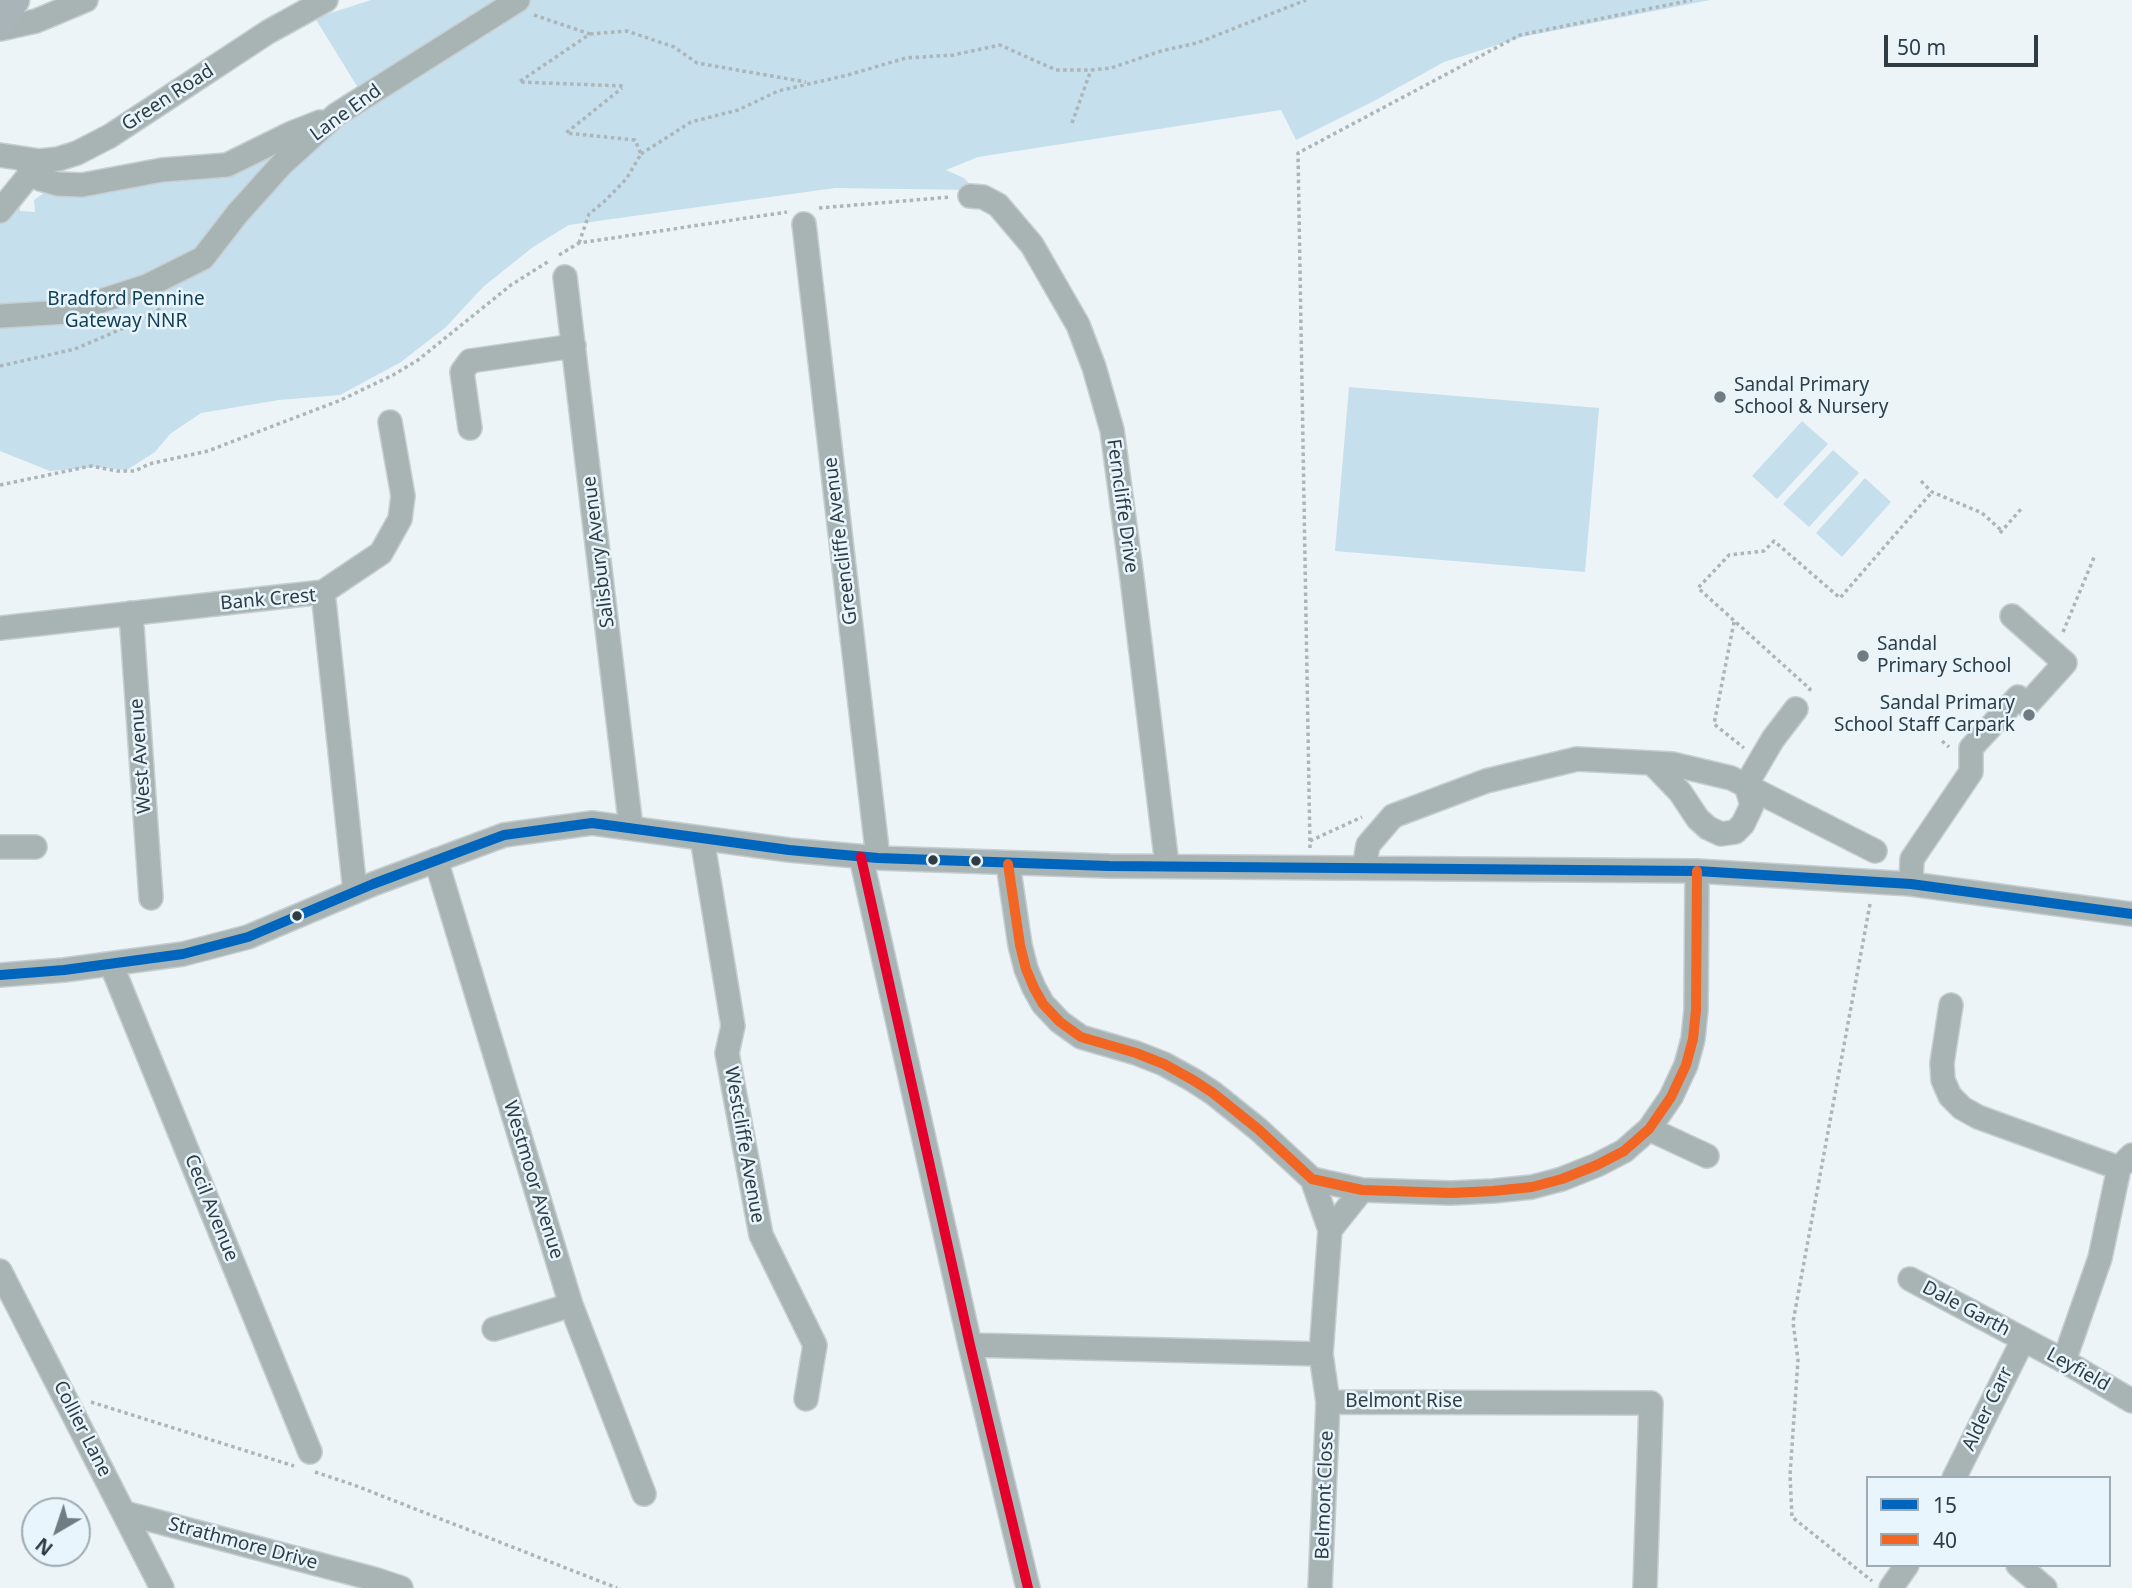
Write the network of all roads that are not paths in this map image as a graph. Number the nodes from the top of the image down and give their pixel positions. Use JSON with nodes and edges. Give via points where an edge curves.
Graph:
{"nodes":[{"id":1,"x":14,"y":0,"type":"edge"},
{"id":2,"x":86,"y":0,"type":"edge"},
{"id":3,"x":326,"y":0,"type":"edge"},
{"id":4,"x":513,"y":3,"type":"edge"},
{"id":5,"x":0,"y":20,"type":"edge"},
{"id":6,"x":0,"y":29,"type":"edge"},
{"id":7,"x":336,"y":116,"type":"junction"},
{"id":8,"x":0,"y":155,"type":"edge"},
{"id":9,"x":28,"y":166,"type":"junction"},
{"id":10,"x":970,"y":196,"type":"road end"},
{"id":11,"x":0,"y":211,"type":"edge"},
{"id":12,"x":803,"y":214,"type":"road end"},
{"id":13,"x":565,"y":277,"type":"dead end"},
{"id":14,"x":0,"y":316,"type":"edge"},
{"id":15,"x":575,"y":346,"type":"junction"},
{"id":16,"x":390,"y":422,"type":"dead end"},
{"id":17,"x":470,"y":428,"type":"dead end"},
{"id":18,"x":323,"y":592,"type":"junction"},
{"id":19,"x":131,"y":613,"type":"junction"},
{"id":20,"x":2012,"y":616,"type":"dead end"},
{"id":21,"x":0,"y":628,"type":"edge"},
{"id":22,"x":1796,"y":709,"type":"road end"},
{"id":23,"x":1652,"y":763,"type":"junction"},
{"id":24,"x":1741,"y":783,"type":"junction"},
{"id":25,"x":631,"y":828,"type":"junction"},
{"id":26,"x":702,"y":838,"type":"junction"},
{"id":27,"x":35,"y":846,"type":"dead end"},
{"id":28,"x":0,"y":847,"type":"edge"},
{"id":29,"x":1875,"y":851,"type":"dead end"},
{"id":30,"x":869,"y":857,"type":"junction"},
{"id":31,"x":436,"y":860,"type":"junction"},
{"id":32,"x":1008,"y":864,"type":"junction"},
{"id":33,"x":1167,"y":865,"type":"junction"},
{"id":34,"x":1364,"y":867,"type":"junction"},
{"id":35,"x":1697,"y":871,"type":"junction"},
{"id":36,"x":1911,"y":884,"type":"junction"},
{"id":37,"x":355,"y":891,"type":"junction"},
{"id":38,"x":151,"y":898,"type":"dead end"},
{"id":39,"x":2132,"y":914,"type":"edge"},
{"id":40,"x":111,"y":964,"type":"junction"},
{"id":41,"x":0,"y":975,"type":"edge"},
{"id":42,"x":1951,"y":1005,"type":"dead end"},
{"id":43,"x":1649,"y":1129,"type":"junction"},
{"id":44,"x":1707,"y":1156,"type":"dead end"},
{"id":45,"x":2126,"y":1162,"type":"edge"},
{"id":46,"x":1312,"y":1179,"type":"junction"},
{"id":47,"x":1362,"y":1190,"type":"junction"},
{"id":48,"x":1330,"y":1230,"type":"junction"},
{"id":49,"x":0,"y":1271,"type":"edge"},
{"id":50,"x":1910,"y":1279,"type":"dead end"},
{"id":51,"x":571,"y":1305,"type":"junction"},
{"id":52,"x":494,"y":1329,"type":"dead end"},
{"id":53,"x":2022,"y":1340,"type":"junction"},
{"id":54,"x":970,"y":1345,"type":"junction"},
{"id":55,"x":1321,"y":1354,"type":"junction"},
{"id":56,"x":2063,"y":1360,"type":"junction"},
{"id":57,"x":806,"y":1399,"type":"dead end"},
{"id":58,"x":2132,"y":1401,"type":"edge"},
{"id":59,"x":1328,"y":1402,"type":"junction"},
{"id":60,"x":308,"y":1464,"type":"road end"},
{"id":61,"x":1955,"y":1476,"type":"edge"},
{"id":62,"x":644,"y":1494,"type":"dead end"},
{"id":63,"x":125,"y":1513,"type":"junction"},
{"id":64,"x":1906,"y":1567,"type":"edge"},
{"id":65,"x":2020,"y":1567,"type":"edge"},
{"id":66,"x":162,"y":1588,"type":"edge"},
{"id":67,"x":401,"y":1588,"type":"edge"},
{"id":68,"x":1028,"y":1588,"type":"edge"},
{"id":69,"x":1320,"y":1588,"type":"edge"},
{"id":70,"x":1645,"y":1588,"type":"edge"},
{"id":71,"x":1891,"y":1588,"type":"edge"},
{"id":72,"x":2045,"y":1588,"type":"edge"}],
"edges":[{"from":1,"to":5,"type":"main road"},
{"from":2,"to":6,"type":"street","via":[[36,21]]},
{"from":3,"to":9,"type":"street","name":"Green Road","via":[[268,32],[95,144]]},
{"from":4,"to":7,"type":"street","name":"Lane End"},
{"from":7,"to":9,"type":"street","via":[[227,165],[162,170],[69,186],[48,182]]},
{"from":7,"to":14,"type":"street","name":"Lane End","via":[[281,164],[203,258],[147,286],[67,312]]},
{"from":8,"to":9,"type":"street","name":"Green Road"},
{"from":9,"to":11,"type":"street"},
{"from":10,"to":33,"type":"street","name":"Ferncliffe Drive","via":[[998,205],[1032,245],[1078,325],[1094,367],[1112,430]]},
{"from":12,"to":30,"type":"street","name":"Greencliffe Avenue"},
{"from":13,"to":15,"type":"street","name":"Salisbury Avenue"},
{"from":15,"to":17,"type":"street","via":[[470,361],[462,372]]},
{"from":15,"to":25,"type":"street","name":"Salisbury Avenue"},
{"from":16,"to":18,"type":"street","via":[[403,496],[400,519],[381,553]]},
{"from":18,"to":19,"type":"street","name":"Bank Crest"},
{"from":18,"to":37,"type":"street","name":"Bank Crest"},
{"from":19,"to":21,"type":"street","name":"Bank Crest"},
{"from":19,"to":38,"type":"street","name":"West Avenue"},
{"from":20,"to":36,"type":"street","via":[[2066,663],[2027,705],[2018,697],[1971,748],[1971,772],[1912,859]]},
{"from":22,"to":24,"type":"street"},
{"from":23,"to":24,"type":"street","via":[[1692,768]]},
{"from":23,"to":24,"type":"street","via":[[1698,819],[1721,834],[1735,832],[1752,806]]},
{"from":23,"to":34,"type":"street","via":[[1577,759],[1486,781],[1393,816],[1368,845]]},
{"from":24,"to":29,"type":"street"},
{"from":25,"to":26,"type":"street"},
{"from":25,"to":31,"type":"street","via":[[592,823],[504,835]]},
{"from":26,"to":30,"type":"street"},
{"from":26,"to":57,"type":"street","name":"Westcliffe Avenue","via":[[733,1026],[727,1053],[761,1235],[814,1345]]},
{"from":27,"to":28,"type":"street"},
{"from":30,"to":32,"type":"street"},
{"from":30,"to":54,"type":"street","name":"Greencliffe Avenue"},
{"from":31,"to":37,"type":"street"},
{"from":31,"to":51,"type":"street","name":"Westmoor Avenue"},
{"from":32,"to":33,"type":"street"},
{"from":32,"to":46,"type":"street","via":[[1026,970],[1043,1004],[1060,1022],[1081,1037],[1164,1064],[1213,1093]]},
{"from":33,"to":34,"type":"street"},
{"from":34,"to":35,"type":"street"},
{"from":35,"to":36,"type":"street"},
{"from":35,"to":43,"type":"street","via":[[1693,1039],[1671,1097]]},
{"from":36,"to":39,"type":"street"},
{"from":37,"to":40,"type":"street","via":[[248,937],[183,954]]},
{"from":40,"to":41,"type":"street"},
{"from":40,"to":60,"type":"street","name":"Cecil Avenue"},
{"from":42,"to":45,"type":"street","via":[[1943,1080],[1962,1108]]},
{"from":43,"to":44,"type":"street"},
{"from":43,"to":47,"type":"street","via":[[1624,1151],[1597,1165],[1532,1187],[1451,1193]]},
{"from":45,"to":56,"type":"street","via":[[2100,1258]]},
{"from":46,"to":47,"type":"street"},
{"from":46,"to":48,"type":"street"},
{"from":47,"to":48,"type":"street"},
{"from":48,"to":55,"type":"street","name":"Belmont Rise"},
{"from":49,"to":63,"type":"street","name":"Collier Lane"},
{"from":50,"to":53,"type":"street","name":"Dale Garth"},
{"from":51,"to":52,"type":"street"},
{"from":51,"to":62,"type":"street","name":"Westmoor Avenue"},
{"from":53,"to":56,"type":"street","name":"Leyfield"},
{"from":53,"to":61,"type":"street","name":"Alder Carr"},
{"from":54,"to":55,"type":"street"},
{"from":54,"to":68,"type":"street","name":"Greencliffe Avenue"},
{"from":55,"to":59,"type":"street","name":"Belmont Rise"},
{"from":56,"to":58,"type":"street","name":"Leyfield"},
{"from":59,"to":69,"type":"street","name":"Belmont Close"},
{"from":59,"to":70,"type":"street","name":"Belmont Rise","via":[[1651,1403]]},
{"from":63,"to":66,"type":"street","name":"Collier Lane"},
{"from":63,"to":67,"type":"street","name":"Strathmore Drive"},
{"from":64,"to":71,"type":"street"},
{"from":65,"to":72,"type":"street"}]}
